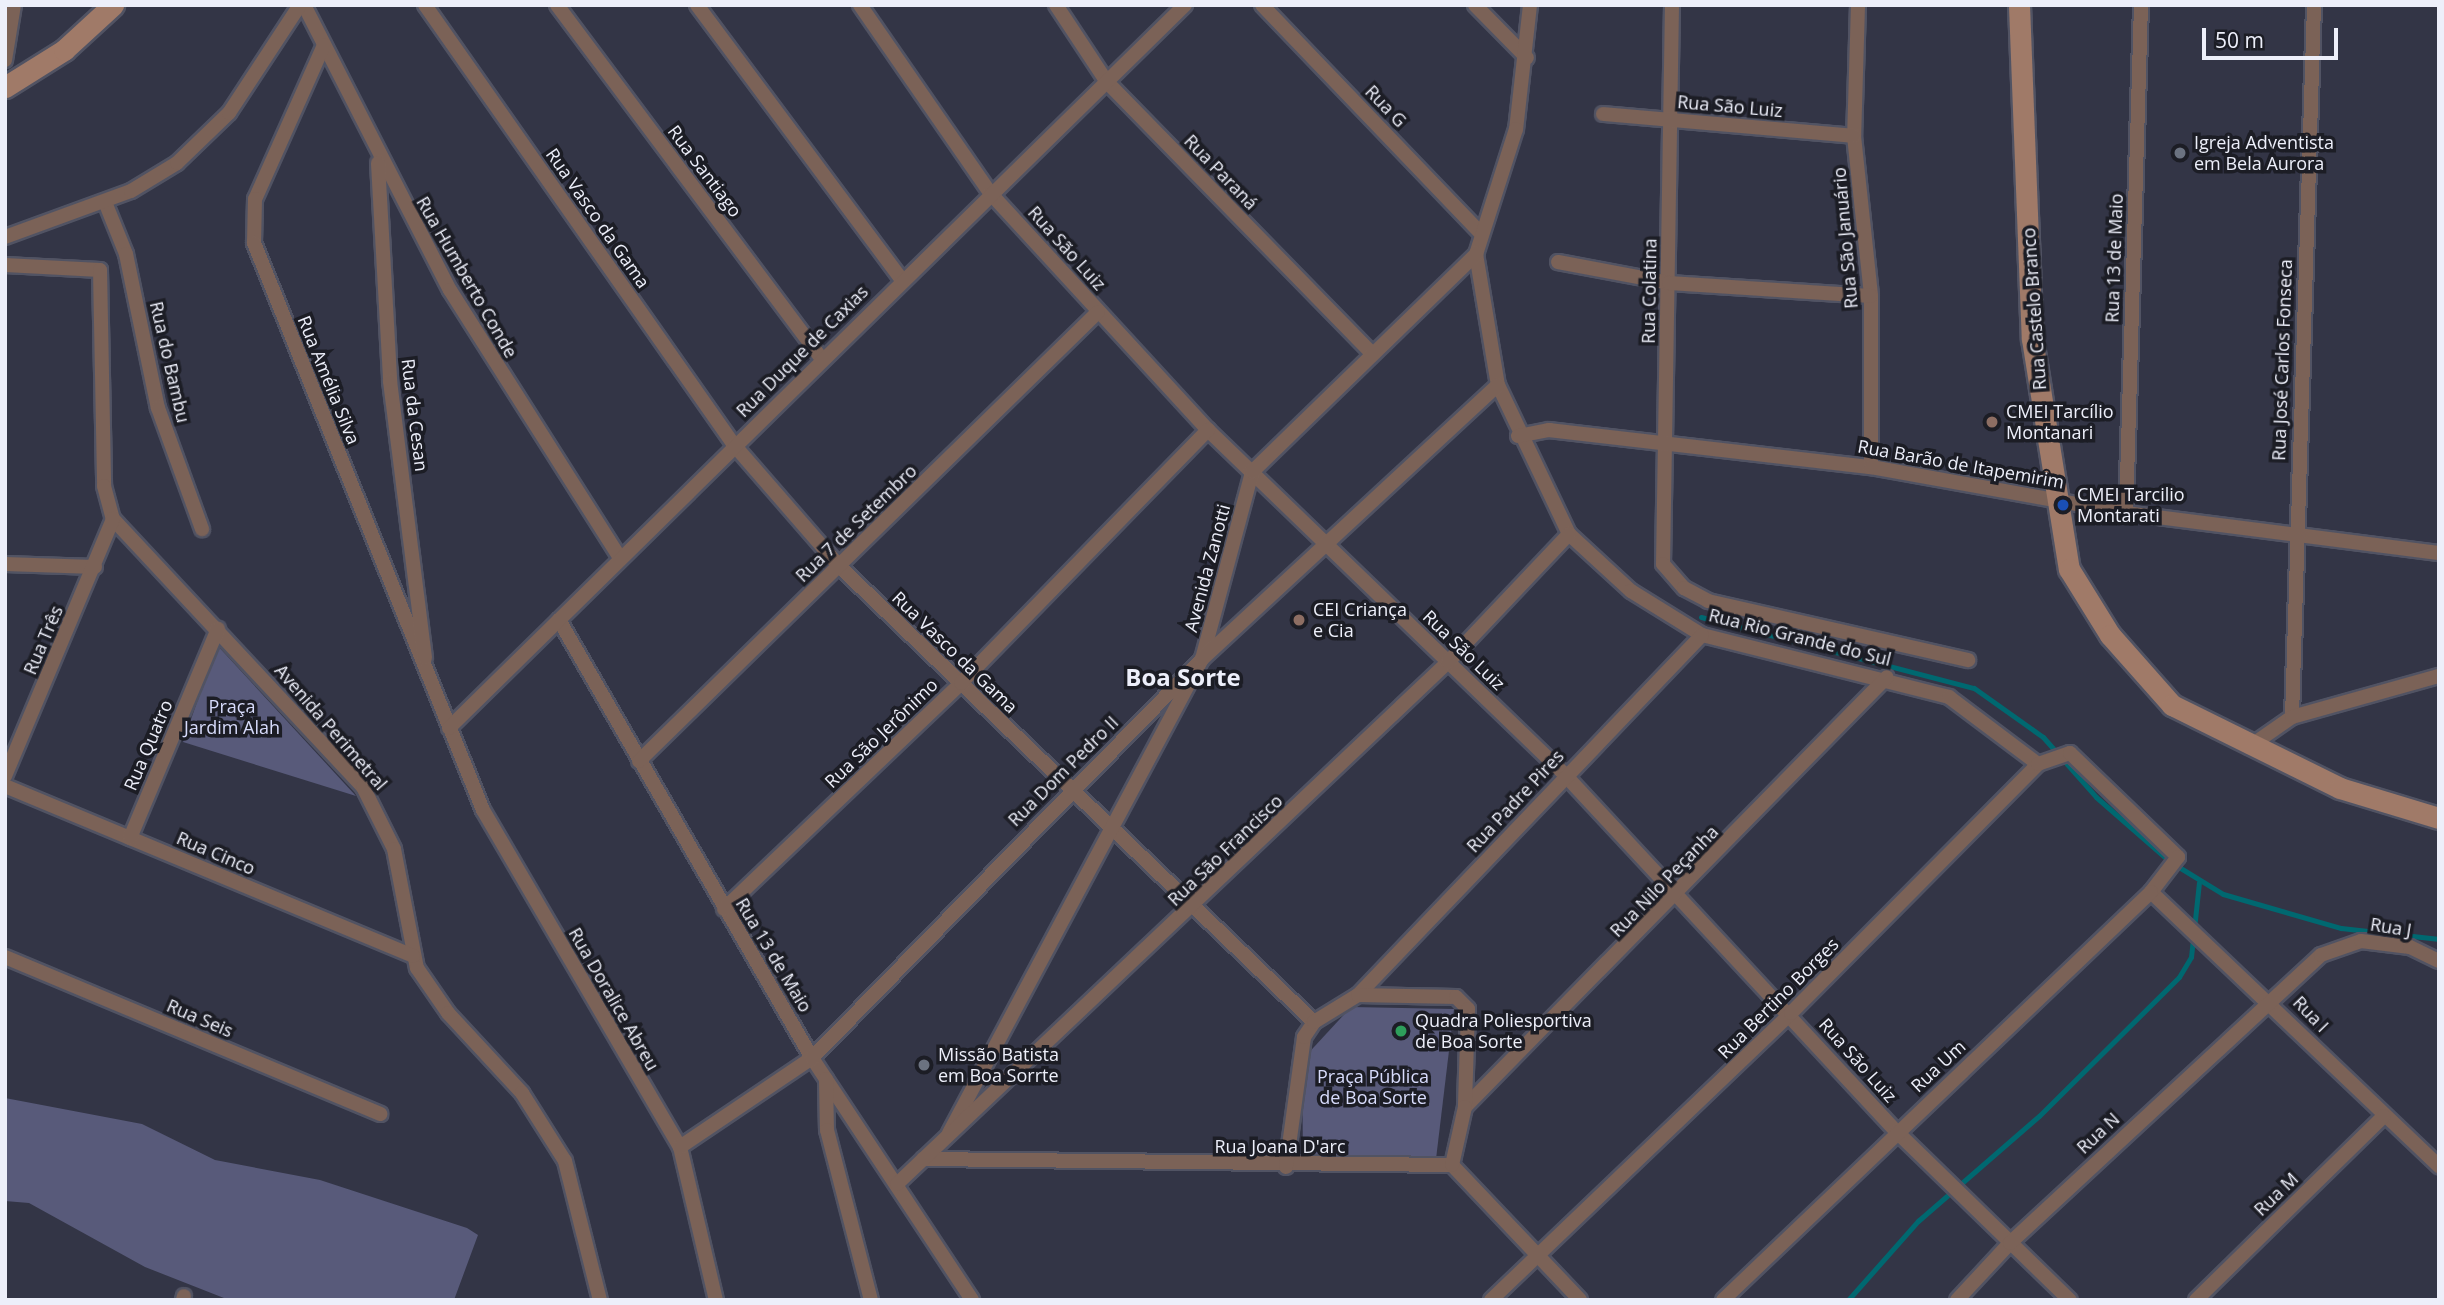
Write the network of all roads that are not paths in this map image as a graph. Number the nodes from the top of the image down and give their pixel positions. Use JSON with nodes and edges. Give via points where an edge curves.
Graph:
{"nodes":[{"id":1,"x":14,"y":5,"type":"edge"},
{"id":2,"x":113,"y":5,"type":"edge"},
{"id":3,"x":302,"y":5,"type":"edge"},
{"id":4,"x":425,"y":5,"type":"edge"},
{"id":5,"x":557,"y":5,"type":"edge"},
{"id":6,"x":697,"y":5,"type":"edge"},
{"id":7,"x":860,"y":5,"type":"edge"},
{"id":8,"x":1056,"y":5,"type":"edge"},
{"id":9,"x":1185,"y":5,"type":"edge"},
{"id":10,"x":1262,"y":5,"type":"edge"},
{"id":11,"x":1475,"y":5,"type":"edge"},
{"id":12,"x":1530,"y":5,"type":"edge"},
{"id":13,"x":1672,"y":5,"type":"edge"},
{"id":14,"x":1858,"y":5,"type":"edge"},
{"id":15,"x":2019,"y":5,"type":"edge"},
{"id":16,"x":2141,"y":5,"type":"edge"},
{"id":17,"x":2314,"y":5,"type":"edge"},
{"id":18,"x":324,"y":45,"type":"junction"},
{"id":19,"x":1527,"y":58,"type":"junction"},
{"id":20,"x":5,"y":60,"type":"edge"},
{"id":21,"x":1107,"y":82,"type":"junction"},
{"id":22,"x":5,"y":87,"type":"edge"},
{"id":23,"x":1603,"y":114,"type":"dead end"},
{"id":24,"x":1669,"y":121,"type":"junction"},
{"id":25,"x":1854,"y":136,"type":"junction"},
{"id":26,"x":378,"y":160,"type":"junction"},
{"id":27,"x":991,"y":194,"type":"junction"},
{"id":28,"x":105,"y":202,"type":"junction"},
{"id":29,"x":1481,"y":233,"type":"junction"},
{"id":30,"x":5,"y":237,"type":"edge"},
{"id":31,"x":1475,"y":254,"type":"junction"},
{"id":32,"x":1558,"y":262,"type":"dead end"},
{"id":33,"x":5,"y":265,"type":"edge"},
{"id":34,"x":901,"y":279,"type":"junction"},
{"id":35,"x":1669,"y":283,"type":"junction"},
{"id":36,"x":1871,"y":296,"type":"junction"},
{"id":37,"x":1098,"y":312,"type":"junction"},
{"id":38,"x":1371,"y":354,"type":"junction"},
{"id":39,"x":822,"y":359,"type":"junction"},
{"id":40,"x":1498,"y":385,"type":"junction"},
{"id":41,"x":1208,"y":430,"type":"junction"},
{"id":42,"x":1518,"y":436,"type":"junction"},
{"id":43,"x":734,"y":445,"type":"junction"},
{"id":44,"x":1666,"y":445,"type":"junction"},
{"id":45,"x":1871,"y":467,"type":"junction"},
{"id":46,"x":1252,"y":472,"type":"junction"},
{"id":47,"x":2053,"y":499,"type":"junction"},
{"id":48,"x":2126,"y":513,"type":"junction"},
{"id":49,"x":113,"y":519,"type":"junction"},
{"id":50,"x":202,"y":529,"type":"dead end"},
{"id":51,"x":1569,"y":534,"type":"junction"},
{"id":52,"x":2295,"y":537,"type":"junction"},
{"id":53,"x":1324,"y":541,"type":"junction"},
{"id":54,"x":2439,"y":553,"type":"edge"},
{"id":55,"x":619,"y":556,"type":"junction"},
{"id":56,"x":5,"y":564,"type":"edge"},
{"id":57,"x":839,"y":566,"type":"junction"},
{"id":58,"x":95,"y":567,"type":"junction"},
{"id":59,"x":1669,"y":576,"type":"joint"},
{"id":60,"x":559,"y":620,"type":"junction"},
{"id":61,"x":218,"y":629,"type":"junction"},
{"id":62,"x":1702,"y":635,"type":"junction"},
{"id":63,"x":1202,"y":659,"type":"junction"},
{"id":64,"x":1968,"y":660,"type":"dead end"},
{"id":65,"x":1448,"y":662,"type":"junction"},
{"id":66,"x":426,"y":674,"type":"junction"},
{"id":67,"x":2439,"y":676,"type":"edge"},
{"id":68,"x":1887,"y":677,"type":"junction"},
{"id":69,"x":961,"y":683,"type":"junction"},
{"id":70,"x":2292,"y":717,"type":"junction"},
{"id":71,"x":449,"y":728,"type":"junction"},
{"id":72,"x":2248,"y":748,"type":"junction"},
{"id":73,"x":639,"y":761,"type":"junction"},
{"id":74,"x":2042,"y":762,"type":"junction"},
{"id":75,"x":5,"y":776,"type":"edge"},
{"id":76,"x":1566,"y":776,"type":"junction"},
{"id":77,"x":5,"y":786,"type":"edge"},
{"id":78,"x":1068,"y":791,"type":"junction"},
{"id":79,"x":2439,"y":818,"type":"edge"},
{"id":80,"x":1111,"y":832,"type":"junction"},
{"id":81,"x":130,"y":838,"type":"junction"},
{"id":82,"x":2151,"y":892,"type":"junction"},
{"id":83,"x":1679,"y":894,"type":"junction"},
{"id":84,"x":724,"y":909,"type":"junction"},
{"id":85,"x":1191,"y":910,"type":"junction"},
{"id":86,"x":413,"y":956,"type":"junction"},
{"id":87,"x":5,"y":957,"type":"edge"},
{"id":88,"x":2439,"y":961,"type":"edge"},
{"id":89,"x":1358,"y":995,"type":"junction"},
{"id":90,"x":2269,"y":998,"type":"junction"},
{"id":91,"x":1791,"y":1013,"type":"junction"},
{"id":92,"x":1314,"y":1022,"type":"junction"},
{"id":93,"x":812,"y":1058,"type":"junction"},
{"id":94,"x":826,"y":1078,"type":"junction"},
{"id":95,"x":1465,"y":1107,"type":"junction"},
{"id":96,"x":380,"y":1114,"type":"dead end"},
{"id":97,"x":2384,"y":1116,"type":"junction"},
{"id":98,"x":1897,"y":1132,"type":"junction"},
{"id":99,"x":949,"y":1133,"type":"junction"},
{"id":100,"x":680,"y":1147,"type":"junction"},
{"id":101,"x":923,"y":1159,"type":"junction"},
{"id":102,"x":1452,"y":1165,"type":"junction"},
{"id":103,"x":2439,"y":1166,"type":"edge"},
{"id":104,"x":1286,"y":1167,"type":"junction"},
{"id":105,"x":897,"y":1184,"type":"junction"},
{"id":106,"x":2010,"y":1242,"type":"junction"},
{"id":107,"x":1541,"y":1255,"type":"junction"},
{"id":108,"x":600,"y":1300,"type":"edge"},
{"id":109,"x":716,"y":1300,"type":"edge"},
{"id":110,"x":872,"y":1300,"type":"edge"},
{"id":111,"x":972,"y":1300,"type":"edge"},
{"id":112,"x":1491,"y":1300,"type":"edge"},
{"id":113,"x":1580,"y":1300,"type":"edge"},
{"id":114,"x":1723,"y":1300,"type":"edge"},
{"id":115,"x":1957,"y":1300,"type":"edge"},
{"id":116,"x":2070,"y":1300,"type":"edge"},
{"id":117,"x":2196,"y":1300,"type":"edge"}],
"edges":[{"from":1,"to":20,"type":"street"},
{"from":2,"to":22,"type":"street","via":[[64,50]]},
{"from":3,"to":18,"type":"street","name":"Rua Humberto Conde"},
{"from":3,"to":28,"type":"street","via":[[214,129],[167,170]]},
{"from":4,"to":43,"type":"street","name":"Rua Vasco da Gama"},
{"from":5,"to":39,"type":"street","name":"Rua Santiago"},
{"from":6,"to":34,"type":"street"},
{"from":7,"to":27,"type":"street","name":"Rua São Luiz"},
{"from":8,"to":21,"type":"street","name":"Rua Paraná"},
{"from":9,"to":21,"type":"street","name":"Rua Duque de Caxias"},
{"from":10,"to":29,"type":"street","name":"Rua G"},
{"from":11,"to":19,"type":"street"},
{"from":12,"to":19,"type":"street","name":"Rua Rio Grande do Sul"},
{"from":13,"to":24,"type":"street","name":"Rua Colatina"},
{"from":14,"to":25,"type":"street","name":"Rua São Januário"},
{"from":15,"to":47,"type":"street","name":"Rua Castelo Branco","via":[[2032,338]]},
{"from":16,"to":48,"type":"street","name":"Rua 13 de Maio"},
{"from":17,"to":52,"type":"street","name":"Rua José Carlos Fonseca"},
{"from":18,"to":26,"type":"street","name":"Rua Humberto Conde"},
{"from":18,"to":66,"type":"street","name":"Rua Amélia Silva","via":[[255,199],[254,243]]},
{"from":19,"to":29,"type":"street","name":"Rua Rio Grande do Sul","via":[[1516,129]]},
{"from":21,"to":27,"type":"street","name":"Rua Duque de Caxias"},
{"from":21,"to":38,"type":"street","name":"Rua Paraná"},
{"from":23,"to":24,"type":"street","name":"Rua São Luiz"},
{"from":24,"to":25,"type":"street","name":"Rua São Luiz"},
{"from":24,"to":35,"type":"street","name":"Rua Colatina"},
{"from":25,"to":36,"type":"street","name":"Rua São Januário"},
{"from":26,"to":55,"type":"street","name":"Rua Humberto Conde","via":[[520,408]]},
{"from":26,"to":66,"type":"street","name":"Rua da Cesan","via":[[388,368]]},
{"from":27,"to":34,"type":"street","name":"Rua Duque de Caxias"},
{"from":27,"to":37,"type":"street","name":"Rua São Luiz"},
{"from":28,"to":30,"type":"street"},
{"from":28,"to":50,"type":"street","name":"Rua do Bambu","via":[[126,254],[158,408]]},
{"from":29,"to":31,"type":"street","name":"Rua Rio Grande do Sul"},
{"from":31,"to":38,"type":"street"},
{"from":31,"to":40,"type":"street","name":"Rua Rio Grande do Sul"},
{"from":32,"to":35,"type":"street"},
{"from":33,"to":49,"type":"street","name":"Avenida Perimetral","via":[[100,270],[104,486]]},
{"from":34,"to":39,"type":"street","name":"Rua Duque de Caxias"},
{"from":35,"to":36,"type":"street"},
{"from":35,"to":44,"type":"street","name":"Rua Colatina"},
{"from":36,"to":45,"type":"street","name":"Rua São Januário"},
{"from":37,"to":41,"type":"street","name":"Rua São Luiz"},
{"from":37,"to":57,"type":"street","name":"Rua 7 de Setembro"},
{"from":38,"to":46,"type":"street"},
{"from":39,"to":43,"type":"street","name":"Rua Duque de Caxias"},
{"from":40,"to":42,"type":"street","name":"Rua Rio Grande do Sul"},
{"from":40,"to":53,"type":"street","name":"Rua Dom Pedro II"},
{"from":41,"to":46,"type":"street","name":"Rua São Luiz"},
{"from":41,"to":69,"type":"street","name":"Rua São Jerônimo"},
{"from":42,"to":44,"type":"street","name":"Rua Barão de Itapemirim","via":[[1549,430]]},
{"from":42,"to":51,"type":"street","name":"Rua Rio Grande do Sul"},
{"from":43,"to":55,"type":"street","name":"Rua Duque de Caxias"},
{"from":43,"to":57,"type":"street","name":"Rua Vasco da Gama"},
{"from":44,"to":45,"type":"street","name":"Rua Barão de Itapemirim"},
{"from":44,"to":59,"type":"street","name":"Rua Colatina","via":[[1660,552]]},
{"from":45,"to":47,"type":"street","name":"Rua Barão de Itapemirim"},
{"from":46,"to":53,"type":"street","name":"Rua São Luiz"},
{"from":46,"to":63,"type":"street","name":"Avenida Zanotti"},
{"from":47,"to":48,"type":"street","name":"Rua Barão de Itapemirim"},
{"from":47,"to":72,"type":"street","name":"Rua Castelo Branco","via":[[2069,569],[2110,635],[2172,705]]},
{"from":48,"to":52,"type":"street","name":"Rua Barão de Itapemirim"},
{"from":49,"to":58,"type":"street","name":"Rua Três"},
{"from":49,"to":61,"type":"street","name":"Avenida Perimetral"},
{"from":51,"to":62,"type":"street","name":"Rua Rio Grande do Sul","via":[[1631,591]]},
{"from":51,"to":65,"type":"street","name":"Rua São Francisco"},
{"from":52,"to":54,"type":"street","name":"Rua Barão de Itapemirim"},
{"from":52,"to":70,"type":"street","name":"Rua José Carlos Fonseca"},
{"from":53,"to":63,"type":"street","name":"Rua Dom Pedro II"},
{"from":53,"to":65,"type":"street","name":"Rua São Luiz"},
{"from":55,"to":60,"type":"street","name":"Rua Duque de Caxias"},
{"from":56,"to":58,"type":"street"},
{"from":57,"to":69,"type":"street","name":"Rua Vasco da Gama"},
{"from":57,"to":73,"type":"street","name":"Rua 7 de Setembro"},
{"from":58,"to":75,"type":"street","name":"Rua Três"},
{"from":59,"to":64,"type":"street","name":"Rua Rio Grande do Sul","via":[[1708,601]]},
{"from":60,"to":71,"type":"street","name":"Rua Duque de Caxias"},
{"from":60,"to":73,"type":"street","name":"Rua 13 de Maio"},
{"from":61,"to":81,"type":"street","name":"Rua Quatro"},
{"from":61,"to":86,"type":"street","name":"Avenida Perimetral","via":[[375,807],[399,868]]},
{"from":62,"to":68,"type":"street","name":"Rua Rio Grande do Sul"},
{"from":62,"to":76,"type":"street","name":"Rua Padre Pires"},
{"from":63,"to":78,"type":"street","name":"Rua Dom Pedro II"},
{"from":63,"to":80,"type":"street","name":"Avenida Zanotti"},
{"from":65,"to":76,"type":"street","name":"Rua São Luiz"},
{"from":65,"to":85,"type":"street","name":"Rua São Francisco"},
{"from":66,"to":71,"type":"street","name":"Rua Amélia Silva"},
{"from":67,"to":70,"type":"street"},
{"from":68,"to":74,"type":"street","name":"Rua Rio Grande do Sul","via":[[1949,697]]},
{"from":68,"to":83,"type":"street","name":"Rua Nilo Peçanha"},
{"from":69,"to":78,"type":"street","name":"Rua Vasco da Gama"},
{"from":69,"to":84,"type":"street","name":"Rua São Jerônimo"},
{"from":70,"to":72,"type":"street"},
{"from":71,"to":100,"type":"street","name":"Rua Doralice Abreu","via":[[483,810]]},
{"from":72,"to":79,"type":"street","name":"Rua Castelo Branco","via":[[2340,788]]},
{"from":73,"to":84,"type":"street","name":"Rua 13 de Maio"},
{"from":74,"to":82,"type":"street","via":[[2064,751],[2178,857]]},
{"from":74,"to":91,"type":"street","name":"Rua Bertino Borges"},
{"from":76,"to":83,"type":"street","name":"Rua São Luiz"},
{"from":76,"to":89,"type":"street","name":"Rua Padre Pires"},
{"from":77,"to":81,"type":"street","name":"Rua Cinco"},
{"from":78,"to":80,"type":"street","name":"Rua Vasco da Gama"},
{"from":78,"to":93,"type":"street","name":"Rua Dom Pedro II"},
{"from":80,"to":85,"type":"street","name":"Rua Vasco da Gama"},
{"from":80,"to":99,"type":"street","name":"Avenida Zanotti"},
{"from":81,"to":86,"type":"street","name":"Rua Cinco"},
{"from":82,"to":90,"type":"street","name":"Rua I"},
{"from":82,"to":98,"type":"street","name":"Rua Um"},
{"from":83,"to":91,"type":"street","name":"Rua São Luiz"},
{"from":83,"to":95,"type":"street","name":"Rua Nilo Peçanha"},
{"from":84,"to":93,"type":"street","name":"Rua 13 de Maio"},
{"from":85,"to":92,"type":"street","name":"Rua Vasco da Gama"},
{"from":85,"to":99,"type":"street","name":"Rua São Francisco"},
{"from":86,"to":108,"type":"street","name":"Avenida Perimetral","via":[[448,1013],[522,1093],[555,1140],[573,1183]]},
{"from":87,"to":96,"type":"street","name":"Rua Seis"},
{"from":88,"to":90,"type":"street","name":"Rua J","via":[[2410,947],[2361,941],[2321,955]]},
{"from":89,"to":92,"type":"street"},
{"from":89,"to":95,"type":"street","via":[[1464,1001]]},
{"from":90,"to":97,"type":"street","name":"Rua I"},
{"from":90,"to":106,"type":"street","name":"Rua N"},
{"from":91,"to":98,"type":"street","name":"Rua São Luiz"},
{"from":91,"to":107,"type":"street","name":"Rua Bertino Borges"},
{"from":92,"to":104,"type":"street","via":[[1298,1052]]},
{"from":93,"to":94,"type":"street","name":"Rua 13 de Maio"},
{"from":93,"to":100,"type":"street","name":"Rua Dom Pedro II"},
{"from":94,"to":105,"type":"street","name":"Rua 13 de Maio"},
{"from":94,"to":110,"type":"street","via":[[827,1130]]},
{"from":95,"to":102,"type":"street"},
{"from":97,"to":103,"type":"street","name":"Rua I"},
{"from":97,"to":117,"type":"street","name":"Rua M"},
{"from":98,"to":106,"type":"street","name":"Rua São Luiz"},
{"from":98,"to":114,"type":"street","name":"Rua Um"},
{"from":99,"to":101,"type":"street","name":"Rua São Francisco"},
{"from":100,"to":109,"type":"street","name":"Rua Doralice Abreu"},
{"from":101,"to":104,"type":"street","name":"Rua Joana D'arc"},
{"from":101,"to":105,"type":"street","name":"Rua São Francisco"},
{"from":102,"to":104,"type":"street","name":"Rua Joana D'arc"},
{"from":102,"to":107,"type":"street"},
{"from":105,"to":111,"type":"street","name":"Rua 13 de Maio"},
{"from":106,"to":115,"type":"street","name":"Rua N"},
{"from":106,"to":116,"type":"street","name":"Rua São Luiz"},
{"from":107,"to":112,"type":"street","name":"Rua Bertino Borges"},
{"from":107,"to":113,"type":"street"}]}
